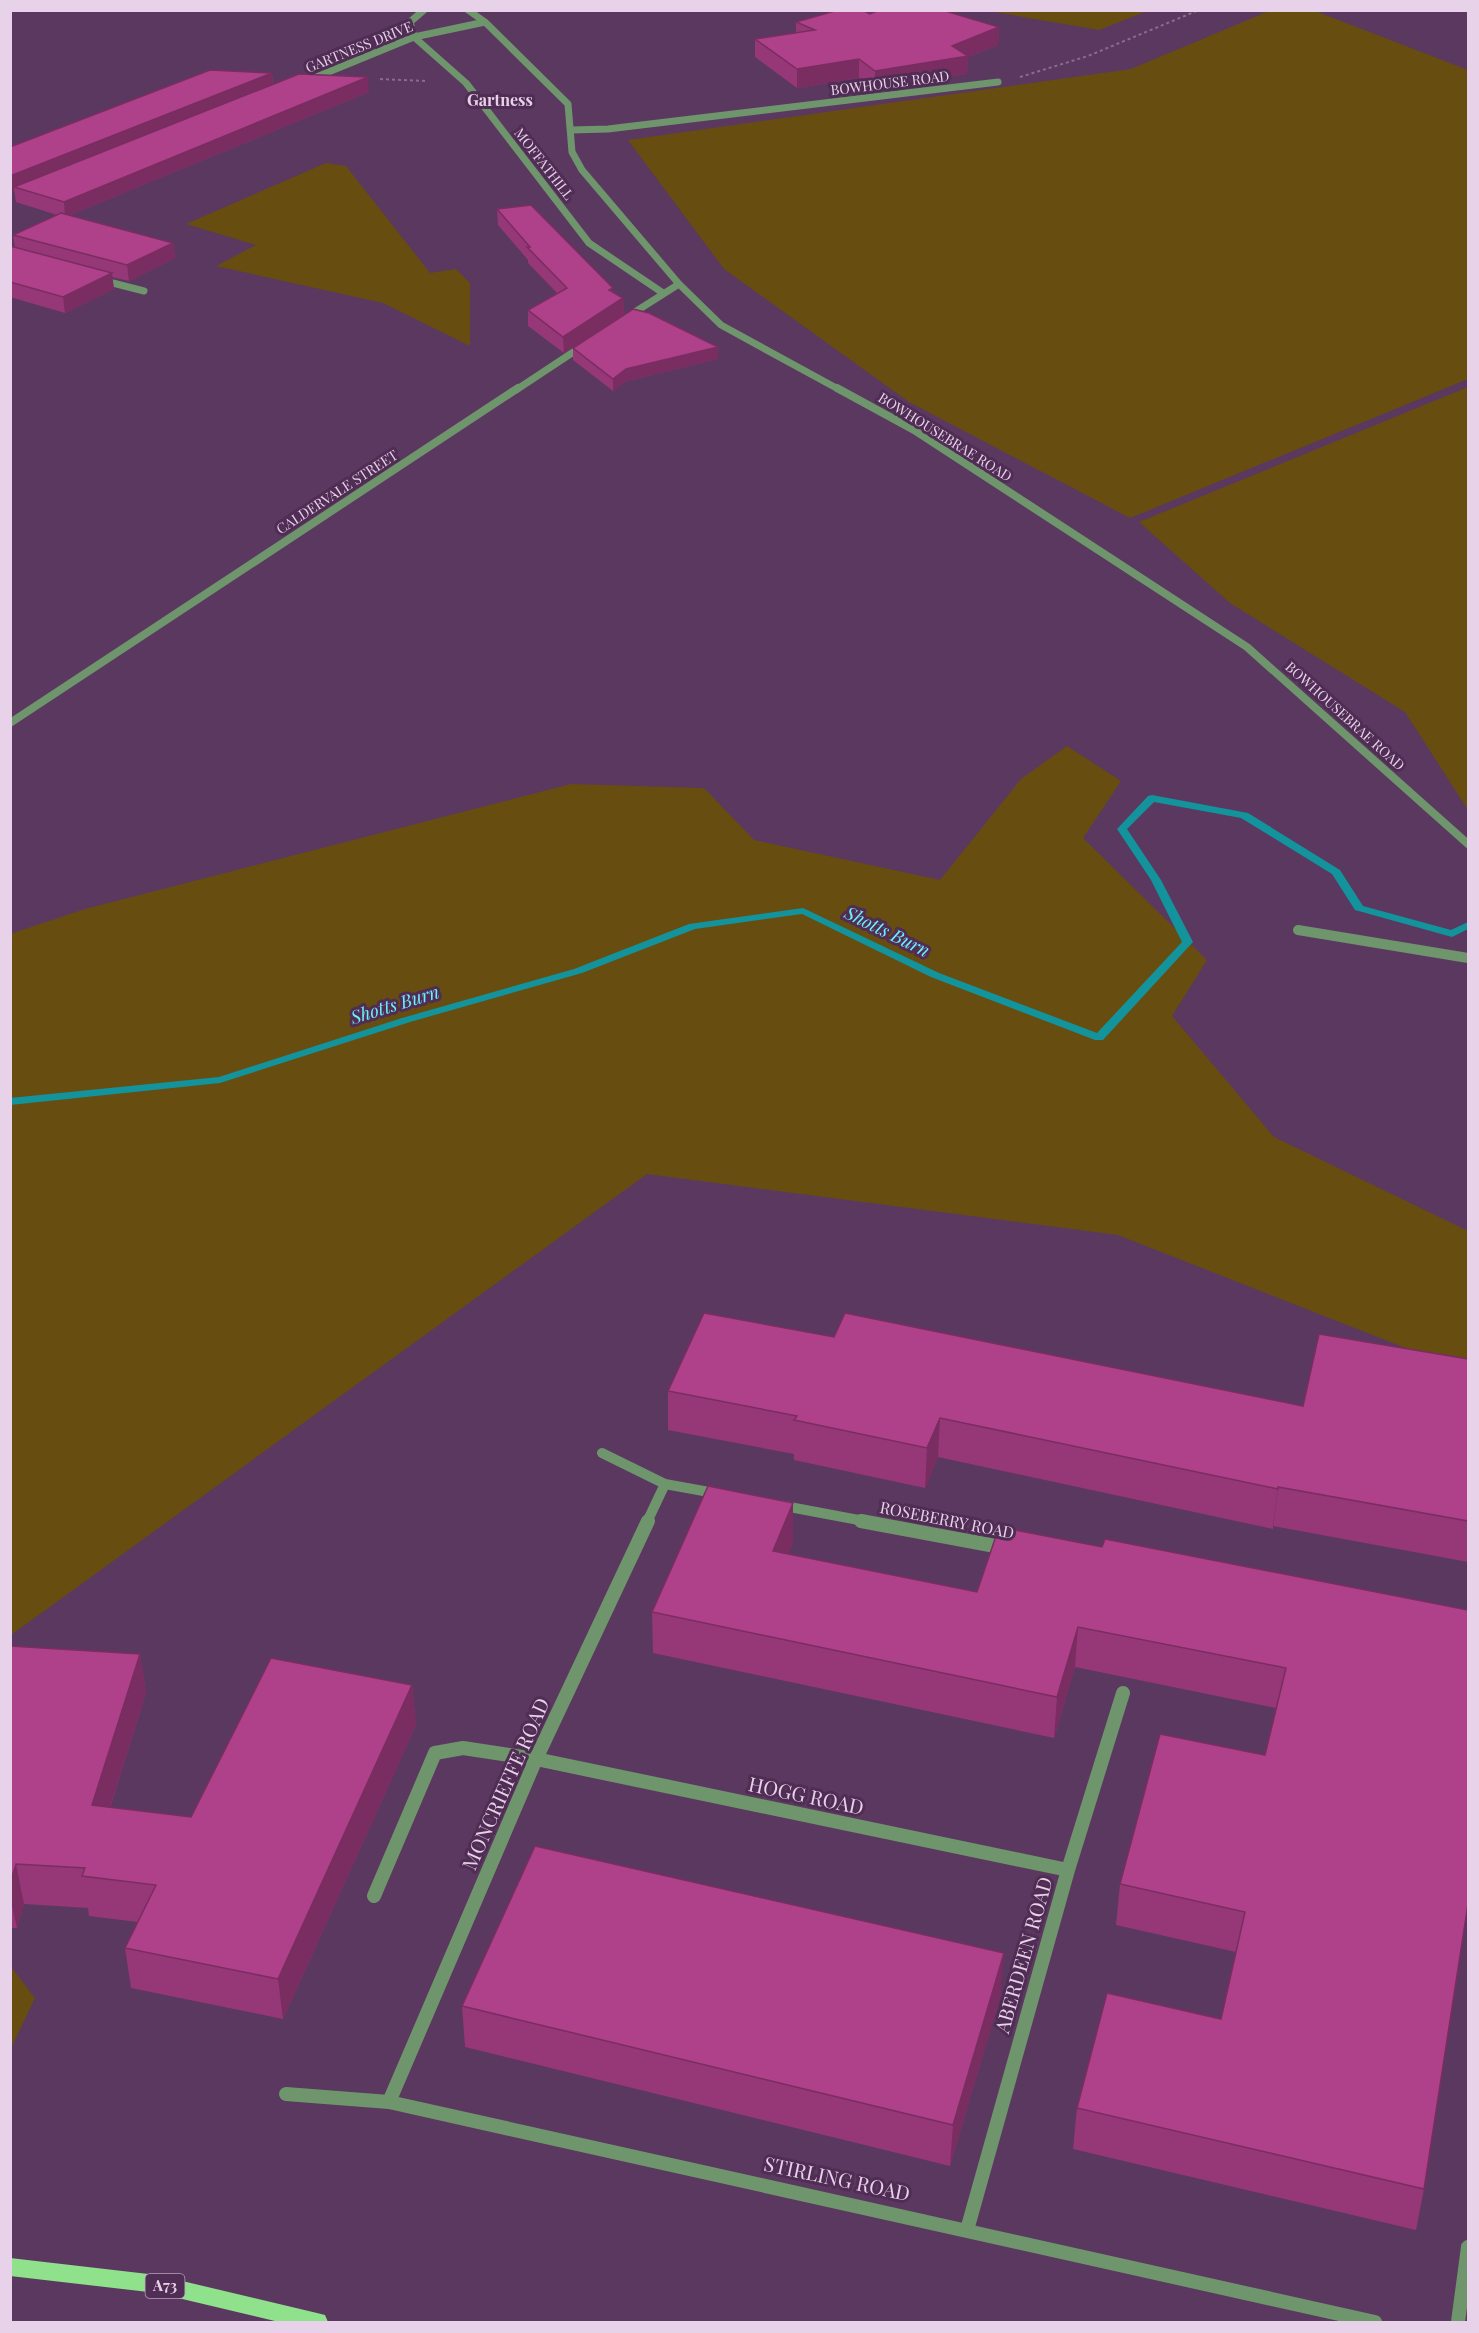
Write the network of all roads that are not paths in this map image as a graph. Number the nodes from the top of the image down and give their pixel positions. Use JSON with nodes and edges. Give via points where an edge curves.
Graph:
{"nodes":[{"id":1,"x":424,"y":10,"type":"edge"},
{"id":2,"x":468,"y":10,"type":"edge"},
{"id":3,"x":485,"y":22,"type":"junction"},
{"id":4,"x":414,"y":37,"type":"junction"},
{"id":5,"x":998,"y":82,"type":"road end"},
{"id":6,"x":297,"y":84,"type":"edge"},
{"id":7,"x":572,"y":130,"type":"junction"},
{"id":8,"x":88,"y":276,"type":"edge"},
{"id":9,"x":679,"y":284,"type":"junction"},
{"id":10,"x":144,"y":291,"type":"dead end"},
{"id":11,"x":663,"y":293,"type":"junction"},
{"id":12,"x":624,"y":319,"type":"edge"},
{"id":13,"x":594,"y":339,"type":"edge"},
{"id":14,"x":10,"y":723,"type":"edge"},
{"id":15,"x":1468,"y":844,"type":"edge"},
{"id":16,"x":1298,"y":930,"type":"dead end"},
{"id":17,"x":1468,"y":957,"type":"edge"},
{"id":18,"x":602,"y":1454,"type":"dead end"},
{"id":19,"x":665,"y":1484,"type":"junction"},
{"id":20,"x":735,"y":1497,"type":"edge"},
{"id":21,"x":770,"y":1504,"type":"edge"},
{"id":22,"x":1014,"y":1549,"type":"edge"},
{"id":23,"x":1123,"y":1693,"type":"dead end"},
{"id":24,"x":536,"y":1760,"type":"junction"},
{"id":25,"x":1068,"y":1870,"type":"junction"},
{"id":26,"x":374,"y":1896,"type":"dead end"},
{"id":27,"x":286,"y":2094,"type":"dead end"},
{"id":28,"x":389,"y":2102,"type":"junction"},
{"id":29,"x":967,"y":2230,"type":"junction"},
{"id":30,"x":1468,"y":2247,"type":"edge"},
{"id":31,"x":10,"y":2267,"type":"edge"},
{"id":32,"x":317,"y":2322,"type":"edge"},
{"id":33,"x":1376,"y":2322,"type":"edge"},
{"id":34,"x":1458,"y":2322,"type":"edge"}],
"edges":[{"from":1,"to":4,"type":"street","via":[[410,22]]},
{"from":2,"to":3,"type":"street","name":"BOWHOUSEBRAE ROAD"},
{"from":3,"to":4,"type":"street","name":"GARTNESS DRIVE"},
{"from":3,"to":7,"type":"street","name":"BOWHOUSEBRAE ROAD","via":[[568,104]]},
{"from":4,"to":6,"type":"street","name":"GARTNESS DRIVE"},
{"from":4,"to":11,"type":"street","name":"MOFFATHILL","via":[[466,83],[589,243]]},
{"from":5,"to":7,"type":"street","name":"BOWHOUSE ROAD","via":[[608,129]]},
{"from":7,"to":9,"type":"street","name":"BOWHOUSEBRAE ROAD","via":[[572,152],[582,170]]},
{"from":8,"to":10,"type":"street"},
{"from":9,"to":11,"type":"street"},
{"from":9,"to":15,"type":"street","name":"BOWHOUSEBRAE ROAD","via":[[721,325],[914,430],[1246,646]]},
{"from":11,"to":12,"type":"street"},
{"from":13,"to":14,"type":"street","name":"CALDERVALE STREET"},
{"from":16,"to":17,"type":"street"},
{"from":18,"to":19,"type":"street"},
{"from":19,"to":20,"type":"street"},
{"from":19,"to":24,"type":"street","name":"MONCRIEFFE ROAD"},
{"from":21,"to":22,"type":"street","name":"ROSEBERRY ROAD"},
{"from":23,"to":25,"type":"street","name":"ABERDEEN ROAD"},
{"from":24,"to":25,"type":"street","name":"HOGG ROAD"},
{"from":24,"to":26,"type":"street","name":"HOGG ROAD","via":[[463,1748],[435,1753]]},
{"from":24,"to":28,"type":"street","name":"MONCRIEFFE ROAD"},
{"from":25,"to":29,"type":"street","name":"ABERDEEN ROAD"},
{"from":27,"to":28,"type":"street","name":"STIRLING ROAD"},
{"from":28,"to":29,"type":"street","name":"STIRLING ROAD"},
{"from":29,"to":33,"type":"street","name":"STIRLING ROAD"},
{"from":30,"to":34,"type":"street"},
{"from":31,"to":32,"type":"main road","number":"A73","via":[[157,2284]]}]}
